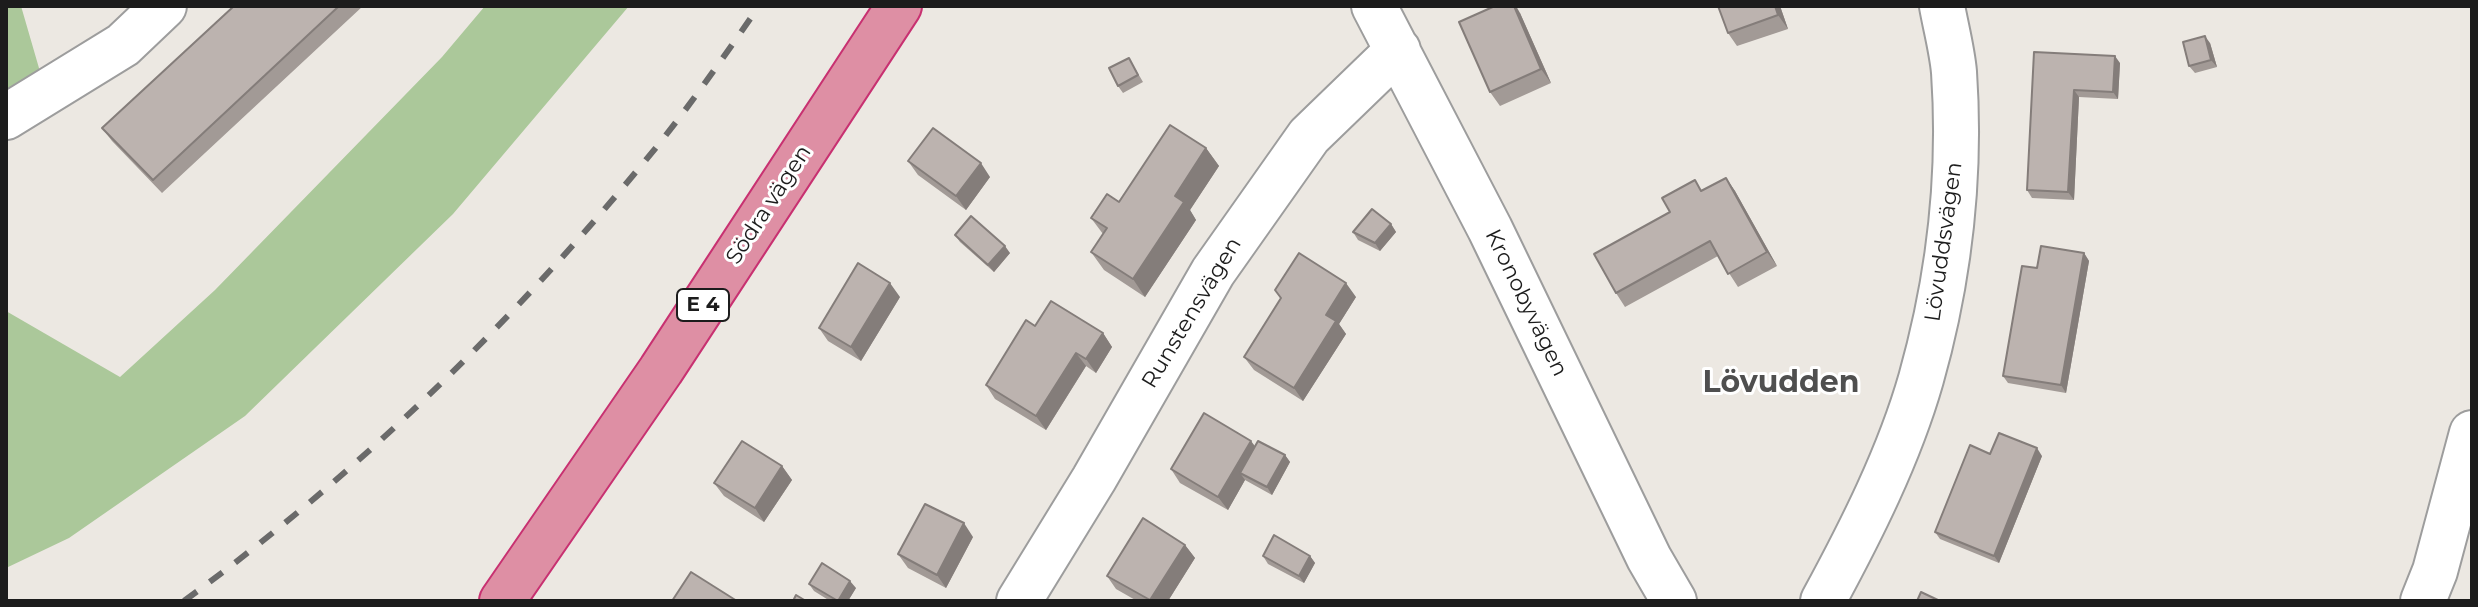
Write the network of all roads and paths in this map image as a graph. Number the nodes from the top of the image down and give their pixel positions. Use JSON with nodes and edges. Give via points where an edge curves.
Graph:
{"nodes":[{"id":1,"x":164,"y":6,"type":"edge"},
{"id":2,"x":899,"y":6,"type":"edge"},
{"id":3,"x":1374,"y":6,"type":"edge"},
{"id":4,"x":1942,"y":6,"type":"edge"},
{"id":5,"x":1398,"y":50,"type":"junction"},
{"id":6,"x":6,"y":117,"type":"edge"},
{"id":7,"x":2472,"y":433,"type":"edge"},
{"id":8,"x":502,"y":601,"type":"edge"},
{"id":9,"x":1019,"y":601,"type":"edge"},
{"id":10,"x":1674,"y":601,"type":"edge"},
{"id":11,"x":1823,"y":601,"type":"edge"},
{"id":12,"x":2423,"y":601,"type":"edge"}],
"edges":[{"from":1,"to":6,"type":"street","via":[[123,45]]},
{"from":2,"to":8,"type":"highway","name":"Södra vägen","number":"E 4","via":[[661,370]]},
{"from":3,"to":5,"type":"street","name":"Kronobyvägen"},
{"from":4,"to":11,"type":"street","name":"Lövuddsvägen","via":[[1953,69],[1957,145],[1940,298],[1921,380],[1889,464]]},
{"from":5,"to":9,"type":"street","name":"Runstensvägen","via":[[1309,136],[1213,272]]},
{"from":5,"to":10,"type":"street","name":"Kronobyvägen"},
{"from":7,"to":12,"type":"street"}]}
